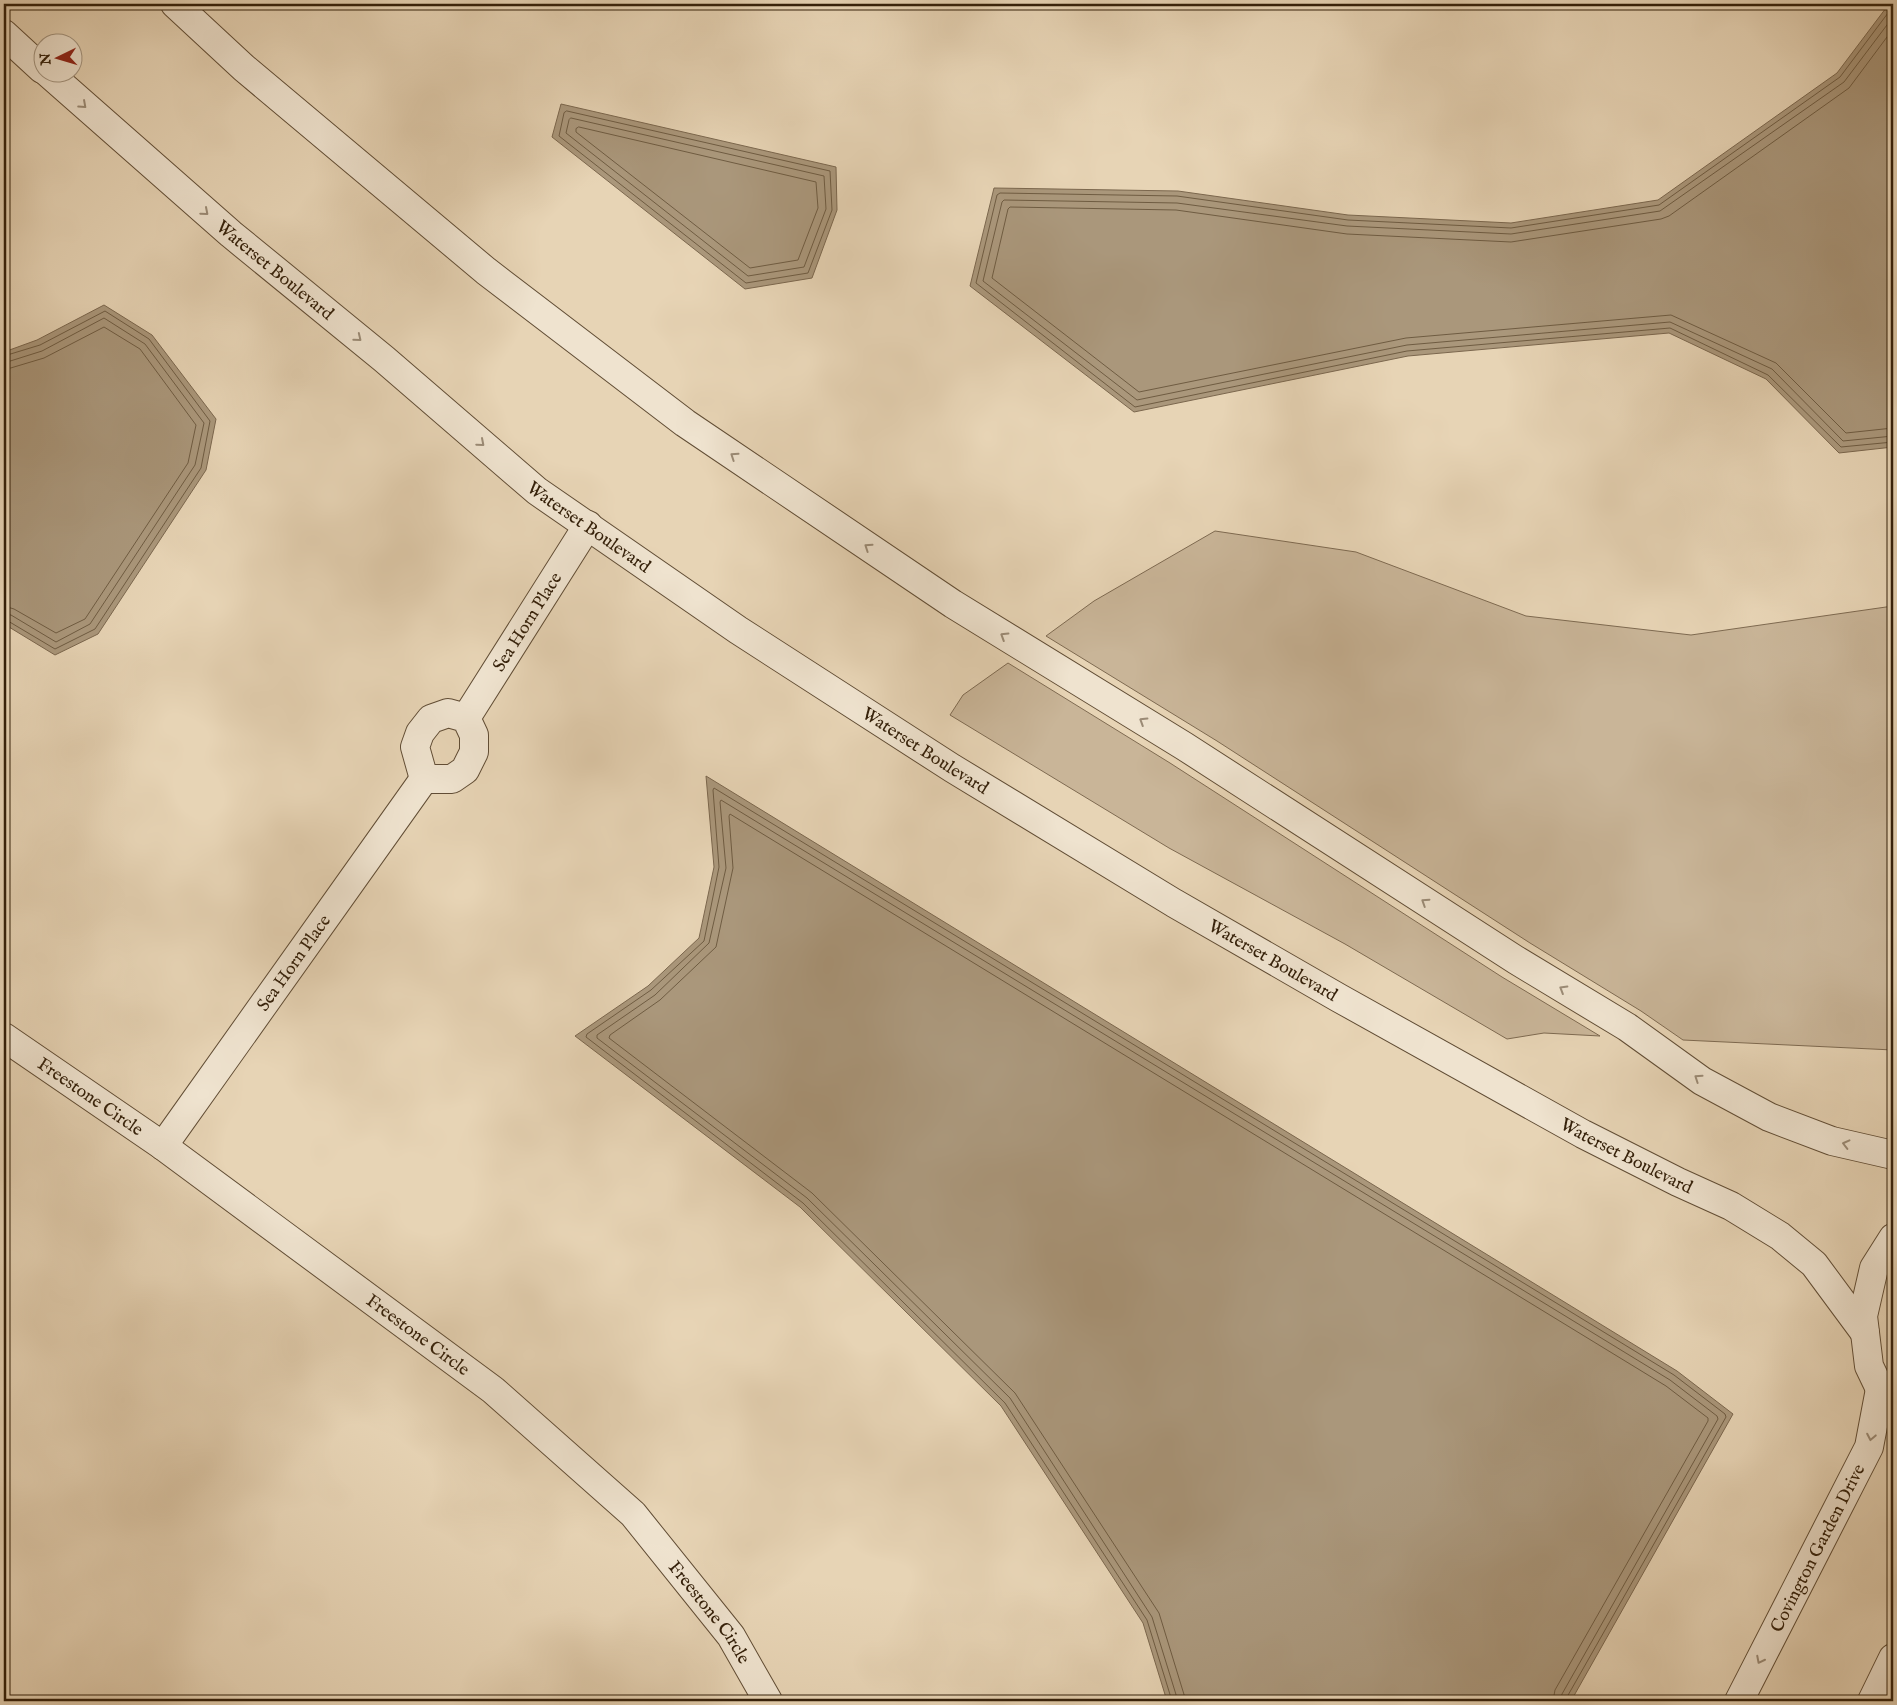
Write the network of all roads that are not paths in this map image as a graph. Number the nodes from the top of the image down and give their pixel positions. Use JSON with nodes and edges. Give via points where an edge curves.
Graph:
{"nodes":[{"id":1,"x":175,"y":4,"type":"edge"},
{"id":2,"x":4,"y":34,"type":"edge"},
{"id":3,"x":32,"y":60,"type":"edge"},
{"id":4,"x":58,"y":82,"type":"edge"},
{"id":5,"x":588,"y":525,"type":"junction"},
{"id":6,"x":466,"y":718,"type":"junction"},
{"id":7,"x":424,"y":779,"type":"junction"},
{"id":8,"x":4,"y":1036,"type":"edge"},
{"id":9,"x":163,"y":1146,"type":"junction"},
{"id":10,"x":1893,"y":1155,"type":"edge"},
{"id":11,"x":1893,"y":1238,"type":"edge"},
{"id":12,"x":1865,"y":1334,"type":"junction"},
{"id":13,"x":1886,"y":1399,"type":"edge"},
{"id":14,"x":1893,"y":1658,"type":"edge"},
{"id":15,"x":768,"y":1701,"type":"edge"},
{"id":16,"x":1740,"y":1701,"type":"edge"},
{"id":17,"x":1872,"y":1701,"type":"edge"}],
"edges":[{"from":10,"to":1,"type":"street","one_way":true,"via":[[1832,1141],[1769,1117],[1702,1081],[1627,1027],[1516,960],[1184,746],[944,599],[685,423],[486,272],[244,68]]},
{"from":2,"to":3,"type":"street"},
{"from":4,"to":5,"type":"street","name":"Waterset Boulevard","one_way":true,"via":[[224,228],[384,359],[537,491]]},
{"from":5,"to":6,"type":"street","name":"Sea Horn Place"},
{"from":5,"to":12,"type":"street","name":"Waterset Boulevard","via":[[738,630],[919,747],[1174,903],[1582,1134],[1731,1206],[1780,1236],[1814,1264]]},
{"from":6,"to":7,"type":"street","via":[[474,735],[474,752],[464,770],[452,779]]},
{"from":6,"to":7,"type":"street","via":[[448,713],[431,719],[420,733],[415,747]]},
{"from":7,"to":9,"type":"street","name":"Sea Horn Place"},
{"from":8,"to":9,"type":"street","name":"Freestone Circle"},
{"from":9,"to":15,"type":"street","name":"Freestone Circle","via":[[493,1390],[633,1514],[731,1636]]},
{"from":11,"to":12,"type":"street","via":[[1874,1268],[1863,1316]]},
{"from":12,"to":13,"type":"street","via":[[1869,1366]]},
{"from":13,"to":16,"type":"street","name":"Covington Garden Drive","one_way":true,"via":[[1869,1447]]},
{"from":14,"to":17,"type":"street"}]}
